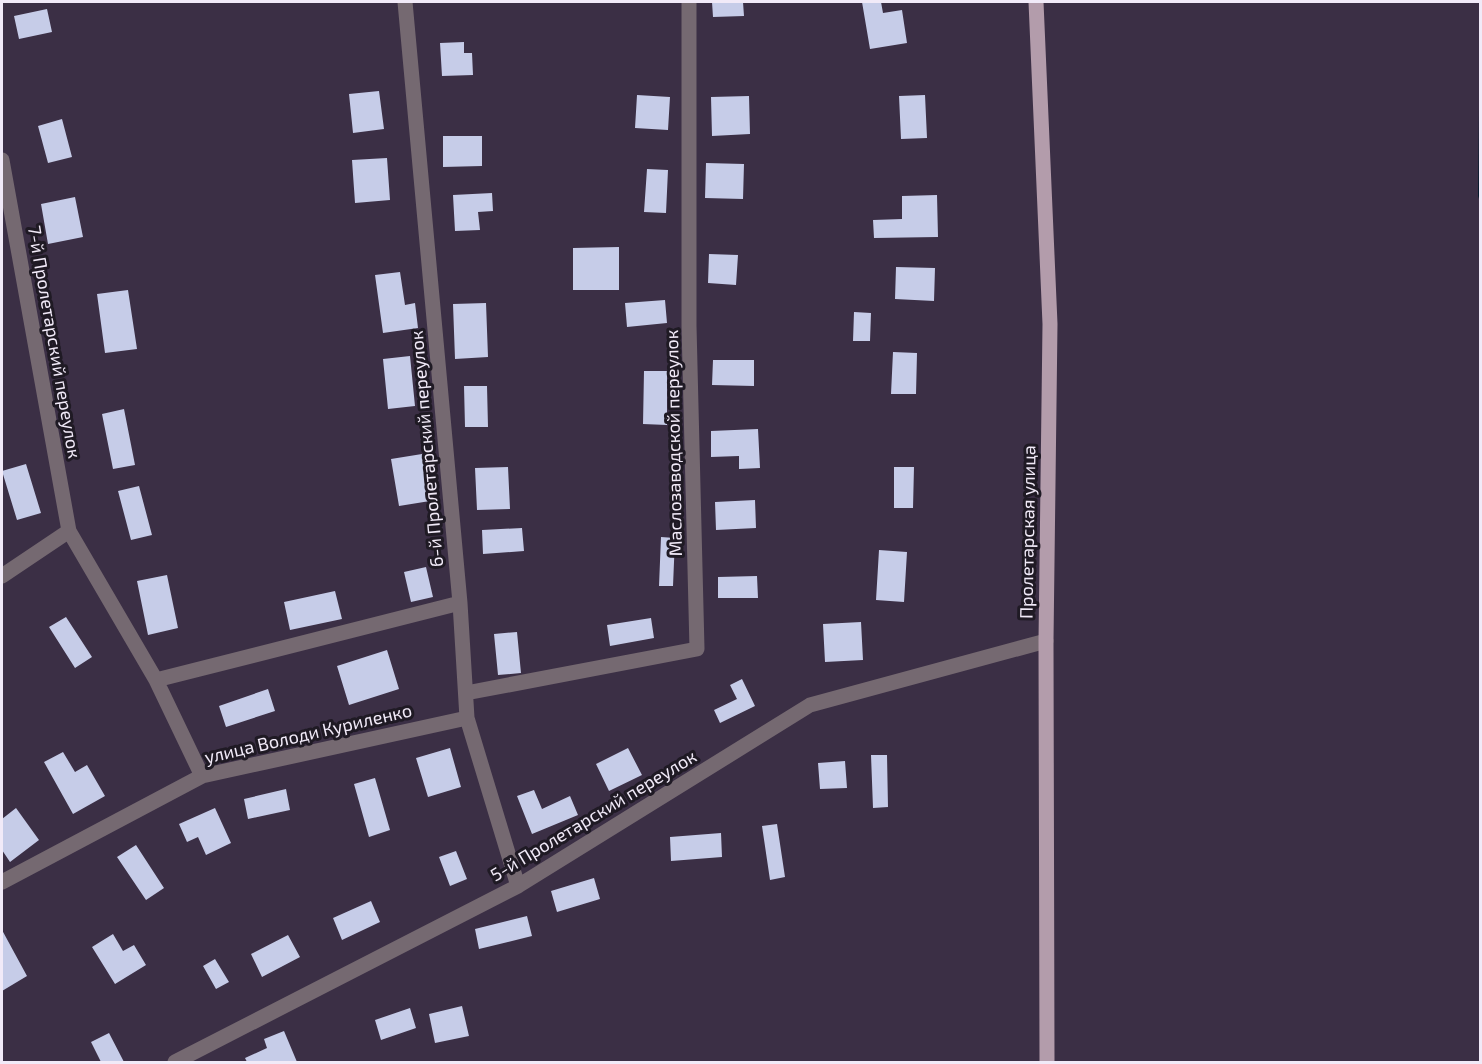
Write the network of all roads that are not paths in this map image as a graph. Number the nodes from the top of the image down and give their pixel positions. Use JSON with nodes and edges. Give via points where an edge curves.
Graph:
{"nodes":[{"id":1,"x":405,"y":2,"type":"edge"},
{"id":2,"x":690,"y":2,"type":"edge"},
{"id":3,"x":1036,"y":2,"type":"edge"},
{"id":4,"x":2,"y":160,"type":"edge"},
{"id":5,"x":69,"y":531,"type":"junction"},
{"id":6,"x":2,"y":576,"type":"edge"},
{"id":7,"x":460,"y":603,"type":"junction"},
{"id":8,"x":1046,"y":641,"type":"junction"},
{"id":9,"x":156,"y":680,"type":"junction"},
{"id":10,"x":465,"y":693,"type":"junction"},
{"id":11,"x":467,"y":718,"type":"junction"},
{"id":12,"x":202,"y":776,"type":"junction"},
{"id":13,"x":2,"y":882,"type":"edge"},
{"id":14,"x":518,"y":886,"type":"junction"},
{"id":15,"x":175,"y":1062,"type":"edge"},
{"id":16,"x":1047,"y":1062,"type":"edge"}],
"edges":[{"from":1,"to":7,"type":"street","name":"6-й Пролетарский переулок"},
{"from":2,"to":10,"type":"street","name":"Маслозаводской переулок","via":[[689,326],[697,649]]},
{"from":3,"to":8,"type":"main road","name":"Пролетарская улица","via":[[1050,324]]},
{"from":4,"to":5,"type":"street","name":"7-й Пролетарский переулок"},
{"from":5,"to":6,"type":"street"},
{"from":5,"to":9,"type":"street","name":"7-й Пролетарский переулок"},
{"from":7,"to":9,"type":"street"},
{"from":7,"to":10,"type":"street","name":"6-й Пролетарский переулок"},
{"from":8,"to":14,"type":"street","name":"5-й Пролетарский переулок","via":[[810,705]]},
{"from":8,"to":16,"type":"main road","name":"Пролетарская улица"},
{"from":9,"to":12,"type":"street","name":"7-й Пролетарский переулок"},
{"from":10,"to":11,"type":"street","name":"6-й Пролетарский переулок"},
{"from":11,"to":12,"type":"street","name":"улица Володи Куриленко"},
{"from":11,"to":14,"type":"street","name":"6-й Пролетарский переулок"},
{"from":12,"to":13,"type":"street","name":"улица Володи Куриленко"},
{"from":14,"to":15,"type":"street","name":"5-й Пролетарский переулок"}]}
